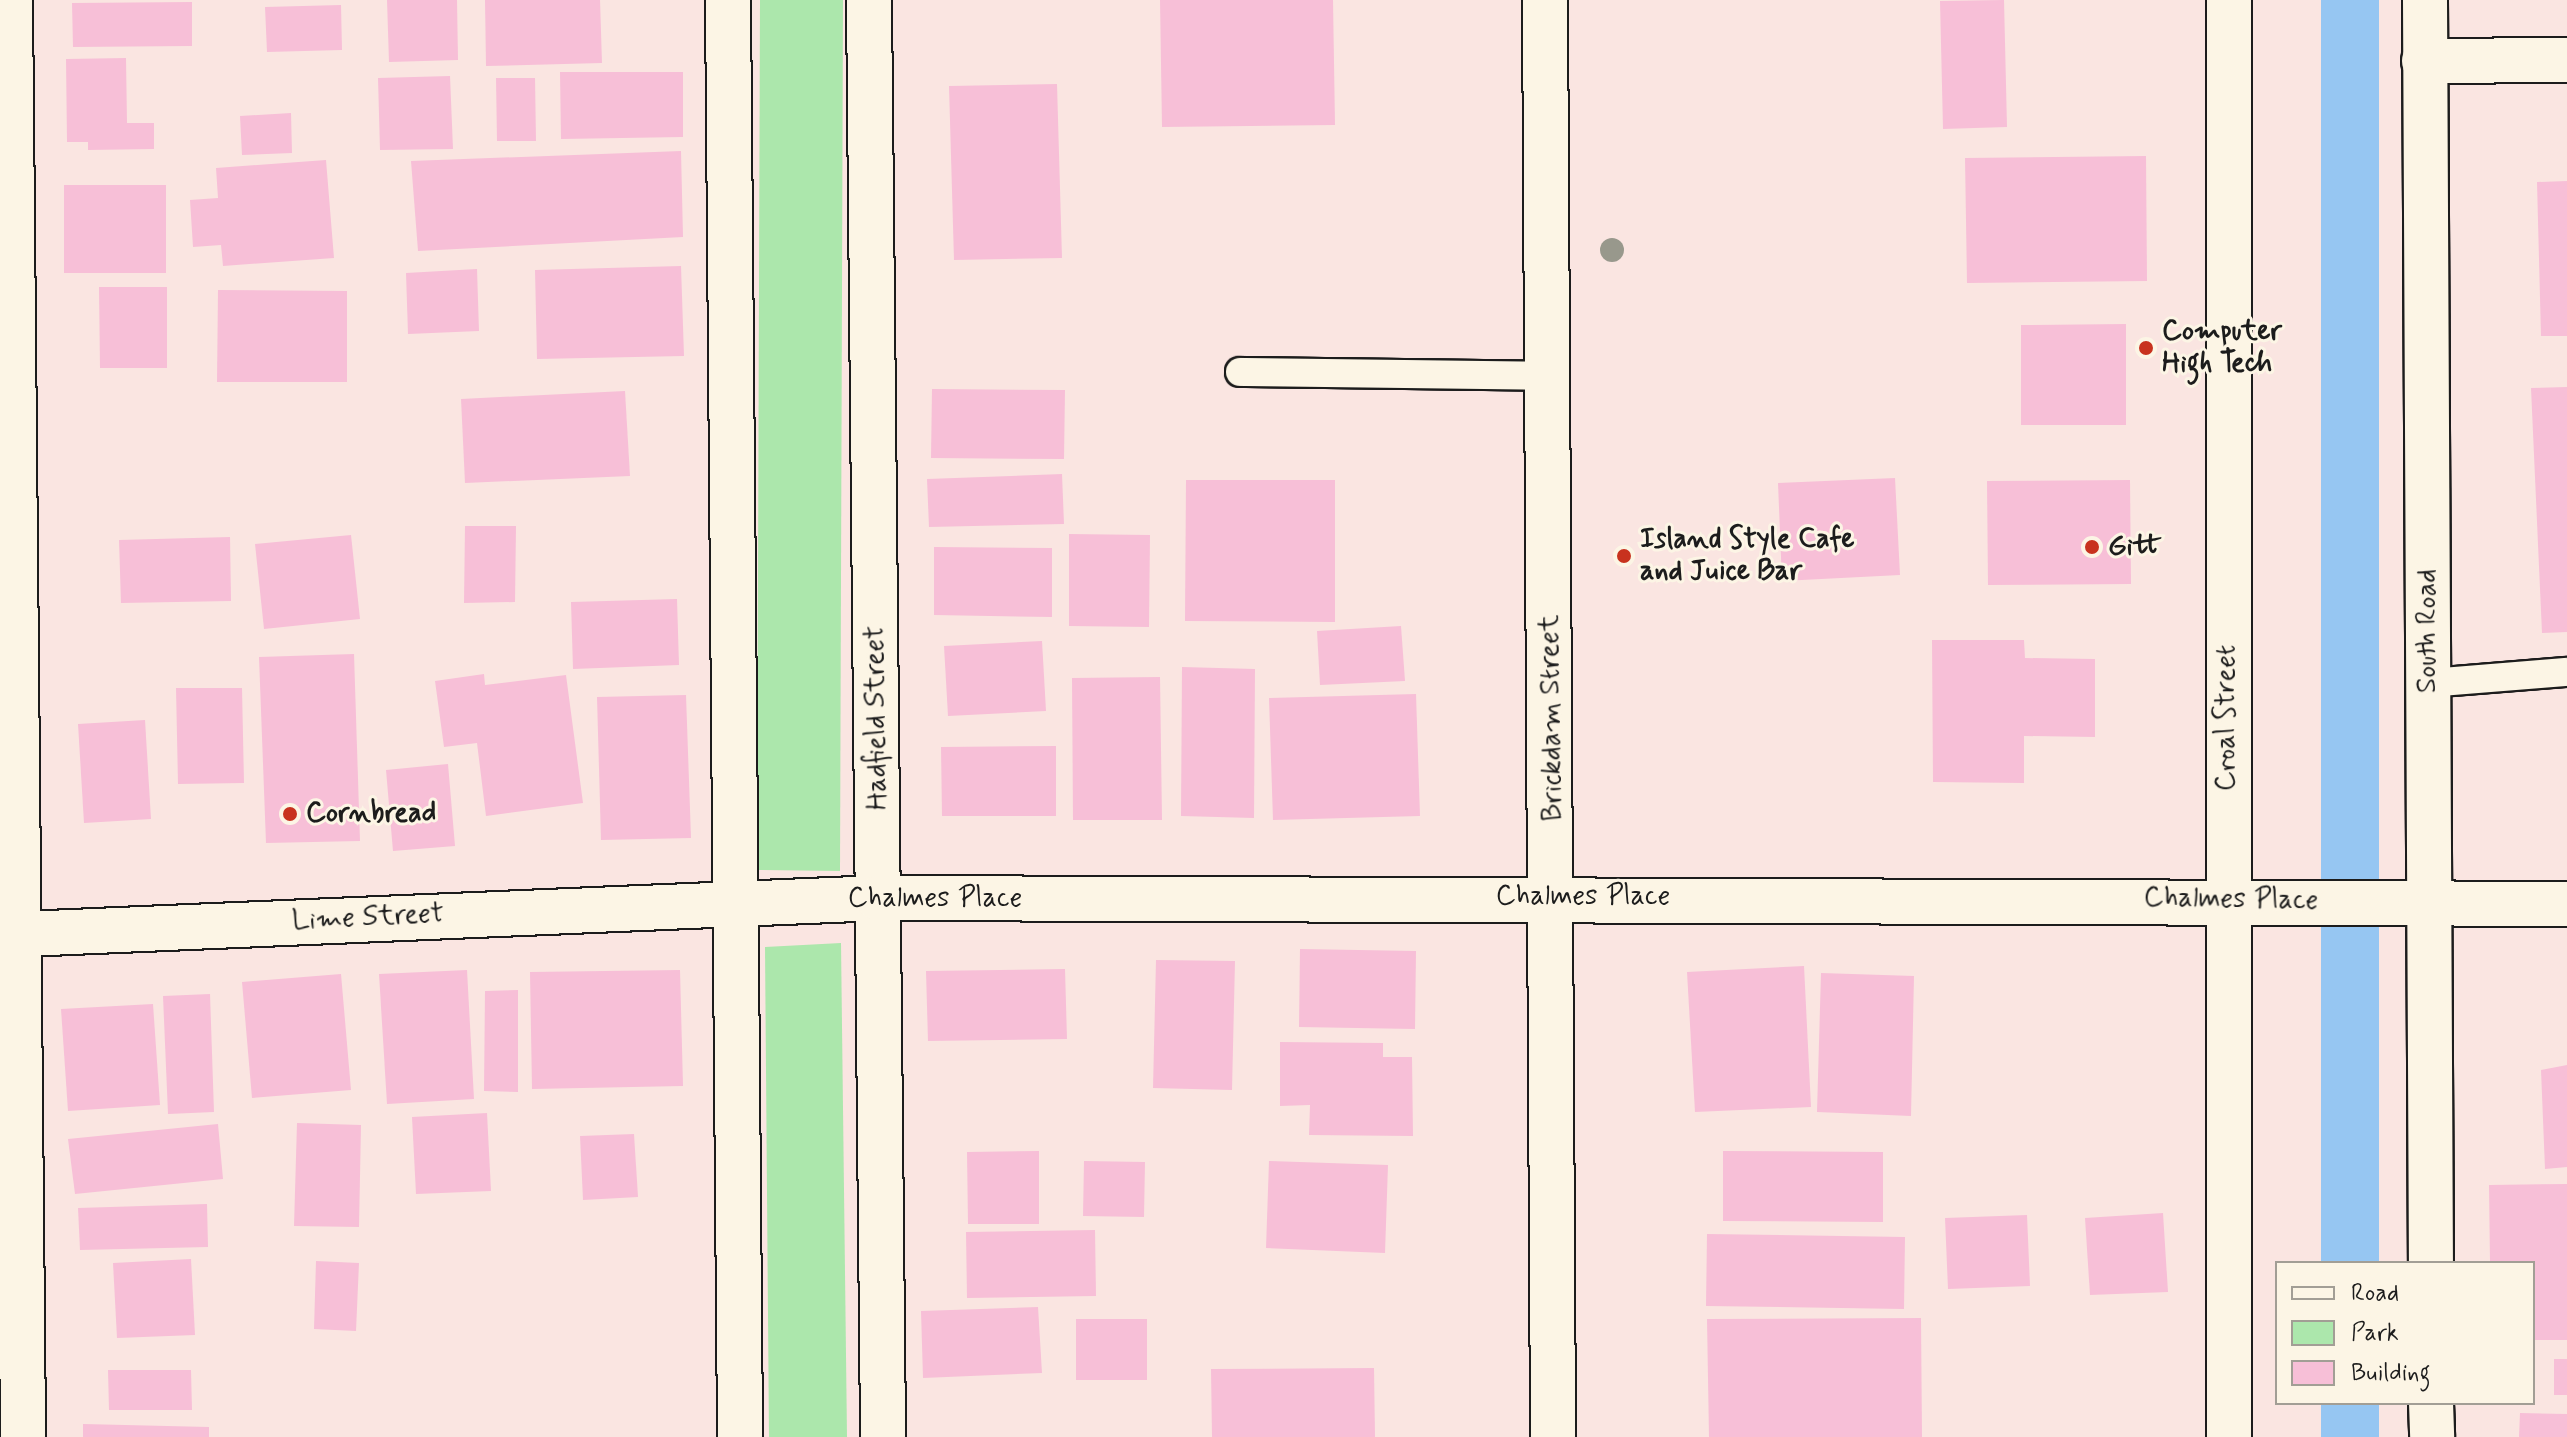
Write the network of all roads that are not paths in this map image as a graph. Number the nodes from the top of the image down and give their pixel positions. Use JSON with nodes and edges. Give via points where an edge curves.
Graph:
{"nodes":[{"id":1,"x":10,"y":0,"type":"edge"},
{"id":2,"x":728,"y":0,"type":"edge"},
{"id":3,"x":869,"y":0,"type":"edge"},
{"id":4,"x":1545,"y":0,"type":"edge"},
{"id":5,"x":2229,"y":0,"type":"edge"},
{"id":6,"x":2425,"y":0,"type":"edge"},
{"id":7,"x":2567,"y":60,"type":"edge"},
{"id":8,"x":2424,"y":61,"type":"junction"},
{"id":9,"x":1240,"y":372,"type":"dead end"},
{"id":10,"x":1549,"y":376,"type":"junction"},
{"id":11,"x":2567,"y":672,"type":"edge"},
{"id":12,"x":2429,"y":683,"type":"junction"},
{"id":13,"x":1554,"y":897,"type":"junction"},
{"id":14,"x":878,"y":898,"type":"junction"},
{"id":15,"x":2226,"y":900,"type":"junction"},
{"id":16,"x":735,"y":902,"type":"junction"},
{"id":17,"x":2430,"y":904,"type":"junction"},
{"id":18,"x":2567,"y":904,"type":"edge"},
{"id":19,"x":11,"y":934,"type":"edge"},
{"id":20,"x":2431,"y":1261,"type":"edge"},
{"id":21,"x":2431,"y":1405,"type":"edge"},
{"id":22,"x":23,"y":1437,"type":"edge"},
{"id":23,"x":740,"y":1437,"type":"edge"},
{"id":24,"x":883,"y":1437,"type":"edge"},
{"id":25,"x":1553,"y":1437,"type":"edge"},
{"id":26,"x":2229,"y":1437,"type":"edge"},
{"id":27,"x":2432,"y":1437,"type":"edge"}],
"edges":[{"from":1,"to":19,"type":"street"},
{"from":2,"to":16,"type":"street"},
{"from":3,"to":14,"type":"street","name":"Hadfield Street"},
{"from":4,"to":10,"type":"street","name":"Brickdam Street"},
{"from":5,"to":15,"type":"street","name":"Croal Street"},
{"from":6,"to":8,"type":"street","name":"South Road"},
{"from":7,"to":8,"type":"street"},
{"from":8,"to":12,"type":"street","name":"South Road"},
{"from":9,"to":10,"type":"lane"},
{"from":10,"to":13,"type":"street","name":"Brickdam Street"},
{"from":11,"to":12,"type":"lane"},
{"from":12,"to":17,"type":"street","name":"South Road"},
{"from":13,"to":14,"type":"street","name":"Chalmes Place"},
{"from":13,"to":15,"type":"street","name":"Chalmes Place"},
{"from":13,"to":25,"type":"street","name":"Brickdam Street"},
{"from":14,"to":16,"type":"street","name":"Chalmes Place"},
{"from":14,"to":24,"type":"street","name":"Hadfield Street"},
{"from":15,"to":17,"type":"street","name":"Chalmes Place"},
{"from":15,"to":26,"type":"street","name":"Croal Street"},
{"from":16,"to":19,"type":"street","name":"Lime Street"},
{"from":16,"to":23,"type":"street"},
{"from":17,"to":18,"type":"street","name":"Chalmes Place"},
{"from":17,"to":20,"type":"street","name":"South Road"},
{"from":19,"to":22,"type":"street"},
{"from":21,"to":27,"type":"street"}]}
